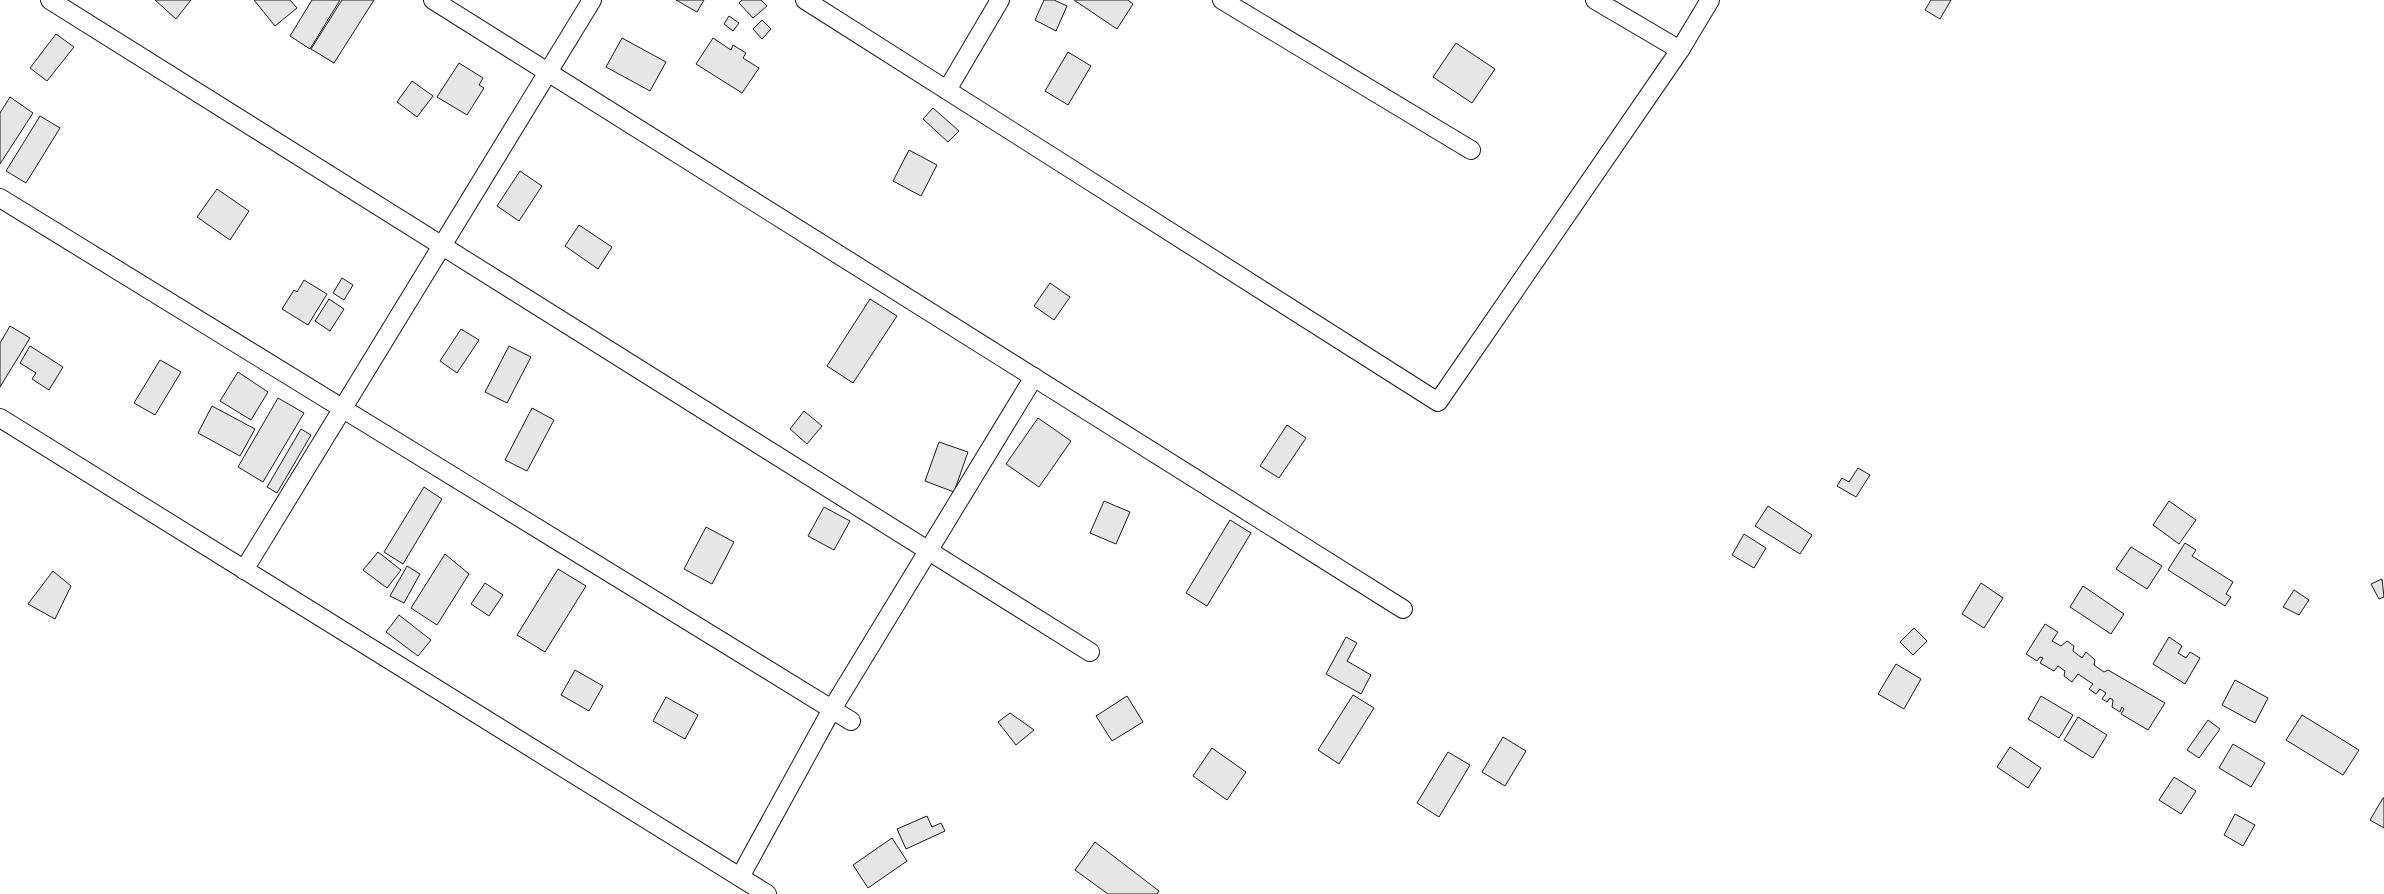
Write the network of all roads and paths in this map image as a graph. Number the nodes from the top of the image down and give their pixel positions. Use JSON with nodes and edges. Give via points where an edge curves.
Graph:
{"nodes":[{"id":1,"x":50,"y":0,"type":"edge"},
{"id":2,"x":433,"y":0,"type":"edge"},
{"id":3,"x":592,"y":0,"type":"edge"},
{"id":4,"x":805,"y":0,"type":"edge"},
{"id":5,"x":1000,"y":0,"type":"edge"},
{"id":6,"x":1222,"y":0,"type":"edge"},
{"id":7,"x":1595,"y":0,"type":"edge"},
{"id":8,"x":1710,"y":0,"type":"edge"},
{"id":9,"x":1680,"y":50,"type":"junction"},
{"id":10,"x":548,"y":72,"type":"junction"},
{"id":11,"x":947,"y":90,"type":"junction"},
{"id":12,"x":1471,"y":150,"type":"dead end"},
{"id":13,"x":0,"y":198,"type":"edge"},
{"id":14,"x":442,"y":246,"type":"junction"},
{"id":15,"x":1034,"y":377,"type":"junction"},
{"id":16,"x":343,"y":408,"type":"junction"},
{"id":17,"x":0,"y":418,"type":"edge"},
{"id":18,"x":928,"y":551,"type":"junction"},
{"id":19,"x":244,"y":570,"type":"junction"},
{"id":20,"x":1403,"y":608,"type":"dead end"},
{"id":21,"x":1090,"y":652,"type":"dead end"},
{"id":22,"x":832,"y":709,"type":"junction"},
{"id":23,"x":851,"y":721,"type":"dead end"},
{"id":24,"x":740,"y":877,"type":"junction"},
{"id":25,"x":768,"y":894,"type":"edge"}],
"edges":[{"from":1,"to":14,"type":"street"},
{"from":2,"to":10,"type":"street"},
{"from":3,"to":10,"type":"street"},
{"from":4,"to":11,"type":"street"},
{"from":5,"to":11,"type":"street"},
{"from":6,"to":12,"type":"street"},
{"from":7,"to":9,"type":"street"},
{"from":8,"to":9,"type":"street"},
{"from":9,"to":11,"type":"street","via":[[1438,402]]},
{"from":10,"to":14,"type":"street"},
{"from":10,"to":15,"type":"street"},
{"from":13,"to":16,"type":"street"},
{"from":14,"to":16,"type":"street"},
{"from":14,"to":18,"type":"street"},
{"from":15,"to":18,"type":"street"},
{"from":15,"to":20,"type":"street"},
{"from":16,"to":19,"type":"street"},
{"from":16,"to":22,"type":"street"},
{"from":17,"to":19,"type":"street"},
{"from":18,"to":21,"type":"street"},
{"from":18,"to":22,"type":"street"},
{"from":19,"to":24,"type":"street"},
{"from":22,"to":23,"type":"street"},
{"from":22,"to":24,"type":"street"},
{"from":24,"to":25,"type":"street"}]}
